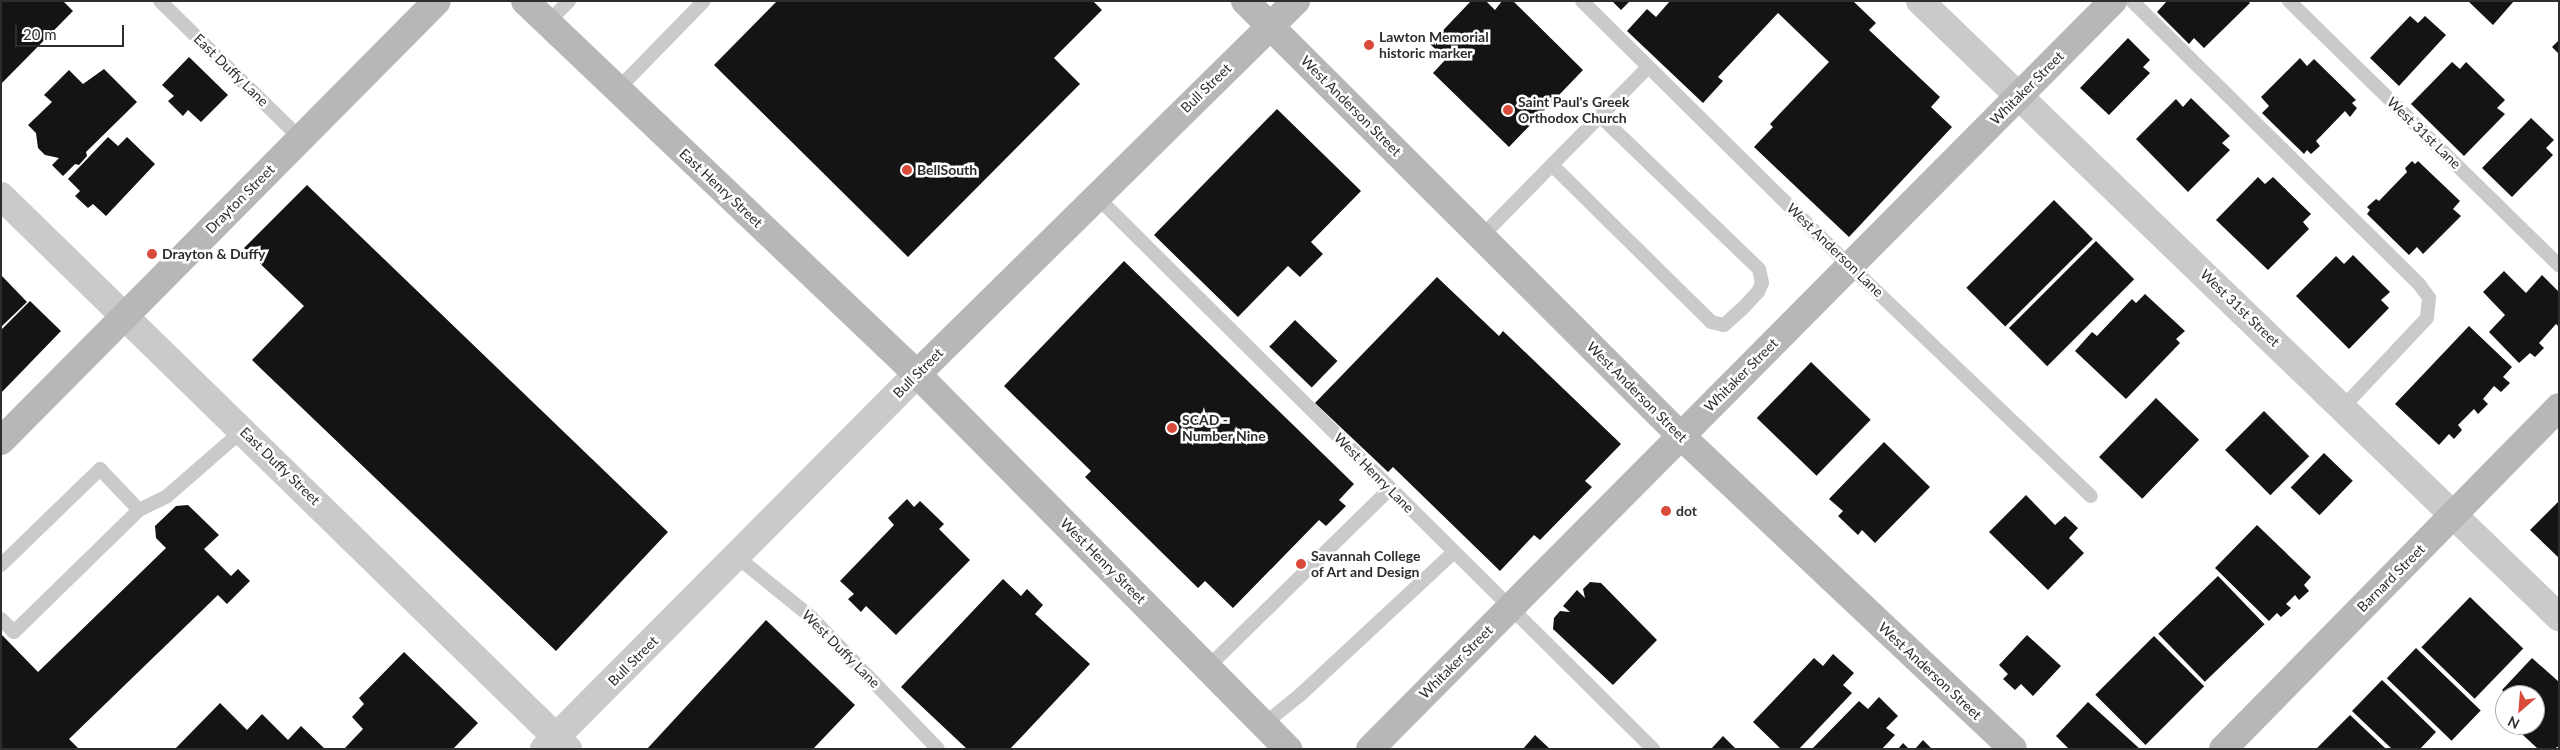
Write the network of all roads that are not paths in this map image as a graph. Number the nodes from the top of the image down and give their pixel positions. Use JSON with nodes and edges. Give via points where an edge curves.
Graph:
{"nodes":[{"id":1,"x":160,"y":1,"type":"edge"},
{"id":2,"x":437,"y":1,"type":"edge"},
{"id":3,"x":525,"y":1,"type":"edge"},
{"id":4,"x":569,"y":1,"type":"edge"},
{"id":5,"x":704,"y":1,"type":"edge"},
{"id":6,"x":1245,"y":1,"type":"edge"},
{"id":7,"x":1296,"y":1,"type":"edge"},
{"id":8,"x":1582,"y":1,"type":"edge"},
{"id":9,"x":1920,"y":1,"type":"edge"},
{"id":10,"x":2113,"y":1,"type":"edge"},
{"id":11,"x":2132,"y":1,"type":"edge"},
{"id":12,"x":2289,"y":1,"type":"edge"},
{"id":13,"x":548,"y":22,"type":"junction"},
{"id":14,"x":1270,"y":26,"type":"junction"},
{"id":15,"x":1648,"y":67,"type":"junction"},
{"id":16,"x":617,"y":90,"type":"junction"},
{"id":17,"x":2018,"y":96,"type":"junction"},
{"id":18,"x":1600,"y":116,"type":"junction"},
{"id":19,"x":301,"y":139,"type":"junction"},
{"id":20,"x":1552,"y":165,"type":"junction"},
{"id":21,"x":1,"y":196,"type":"edge"},
{"id":22,"x":1096,"y":196,"type":"junction"},
{"id":23,"x":1482,"y":235,"type":"junction"},
{"id":24,"x":2559,"y":265,"type":"edge"},
{"id":25,"x":1850,"y":266,"type":"junction"},
{"id":26,"x":124,"y":315,"type":"junction"},
{"id":27,"x":917,"y":374,"type":"junction"},
{"id":28,"x":2343,"y":406,"type":"junction"},
{"id":29,"x":2559,"y":407,"type":"edge"},
{"id":30,"x":243,"y":430,"type":"junction"},
{"id":31,"x":1681,"y":436,"type":"junction"},
{"id":32,"x":1,"y":441,"type":"edge"},
{"id":33,"x":1390,"y":489,"type":"junction"},
{"id":34,"x":2091,"y":496,"type":"dead end"},
{"id":35,"x":138,"y":510,"type":"junction"},
{"id":36,"x":2454,"y":515,"type":"junction"},
{"id":37,"x":1454,"y":552,"type":"junction"},
{"id":38,"x":737,"y":557,"type":"junction"},
{"id":39,"x":1,"y":565,"type":"edge"},
{"id":40,"x":1509,"y":609,"type":"junction"},
{"id":41,"x":2559,"y":617,"type":"edge"},
{"id":42,"x":1,"y":618,"type":"edge"},
{"id":43,"x":1208,"y":667,"type":"junction"},
{"id":44,"x":1264,"y":724,"type":"junction"},
{"id":45,"x":556,"y":745,"type":"edge"},
{"id":46,"x":938,"y":749,"type":"edge"},
{"id":47,"x":1288,"y":749,"type":"edge"},
{"id":48,"x":1370,"y":749,"type":"edge"},
{"id":49,"x":1653,"y":749,"type":"edge"},
{"id":50,"x":2013,"y":749,"type":"edge"},
{"id":51,"x":2223,"y":749,"type":"edge"}],
"edges":[{"from":1,"to":19,"type":"lane","name":"East Duffy Lane"},
{"from":2,"to":19,"type":"main road","name":"Drayton Street"},
{"from":3,"to":13,"type":"main road","name":"East Henry Street"},
{"from":4,"to":13,"type":"lane"},
{"from":5,"to":16,"type":"lane"},
{"from":6,"to":14,"type":"main road","name":"West Anderson Street"},
{"from":7,"to":14,"type":"main road","name":"Bull Street"},
{"from":8,"to":15,"type":"lane","name":"West Anderson Lane"},
{"from":9,"to":17,"type":"street","name":"West 31st Street"},
{"from":10,"to":17,"type":"main road","name":"Whitaker Street"},
{"from":11,"to":28,"type":"lane","via":[[2430,298],[2427,318]]},
{"from":12,"to":24,"type":"lane","name":"West 31st Lane"},
{"from":13,"to":16,"type":"main road","name":"East Henry Street"},
{"from":14,"to":22,"type":"main road","name":"Bull Street"},
{"from":14,"to":23,"type":"main road","name":"West Anderson Street"},
{"from":15,"to":18,"type":"lane"},
{"from":15,"to":25,"type":"lane","name":"West Anderson Lane"},
{"from":16,"to":27,"type":"main road","name":"East Henry Street"},
{"from":17,"to":25,"type":"main road","name":"Whitaker Street"},
{"from":17,"to":28,"type":"street","name":"West 31st Street"},
{"from":18,"to":20,"type":"lane"},
{"from":18,"to":20,"type":"lane","via":[[1759,269],[1762,283],[1742,309],[1724,324],[1711,322]]},
{"from":19,"to":26,"type":"main road","name":"Drayton Street"},
{"from":20,"to":23,"type":"lane"},
{"from":21,"to":26,"type":"street","name":"East Duffy Street"},
{"from":22,"to":27,"type":"main road","name":"Bull Street"},
{"from":22,"to":33,"type":"lane","name":"West Henry Lane"},
{"from":23,"to":31,"type":"main road","name":"West Anderson Street"},
{"from":25,"to":31,"type":"main road","name":"Whitaker Street"},
{"from":25,"to":34,"type":"lane","name":"West Anderson Lane"},
{"from":26,"to":30,"type":"street","name":"East Duffy Street"},
{"from":26,"to":32,"type":"main road","name":"Drayton Street"},
{"from":27,"to":38,"type":"street","name":"Bull Street"},
{"from":27,"to":43,"type":"main road","name":"West Henry Street"},
{"from":28,"to":36,"type":"street","name":"West 31st Street"},
{"from":29,"to":36,"type":"main road","name":"Barnard Street"},
{"from":30,"to":35,"type":"lane","via":[[166,497]]},
{"from":30,"to":45,"type":"street","name":"East Duffy Street"},
{"from":31,"to":40,"type":"main road","name":"Whitaker Street"},
{"from":31,"to":50,"type":"main road","name":"West Anderson Street"},
{"from":33,"to":37,"type":"lane","name":"West Henry Lane"},
{"from":33,"to":43,"type":"lane"},
{"from":35,"to":39,"type":"lane","via":[[100,469]]},
{"from":35,"to":42,"type":"lane","via":[[14,632]]},
{"from":36,"to":41,"type":"street","name":"West 31st Street"},
{"from":36,"to":51,"type":"main road","name":"Barnard Street"},
{"from":37,"to":40,"type":"lane","name":"West Henry Lane"},
{"from":37,"to":44,"type":"lane","via":[[1300,695]]},
{"from":38,"to":45,"type":"street","name":"Bull Street"},
{"from":38,"to":46,"type":"lane","name":"West Duffy Lane","via":[[811,618]]},
{"from":40,"to":48,"type":"main road","name":"Whitaker Street"},
{"from":40,"to":49,"type":"lane","name":"West Henry Lane"},
{"from":43,"to":44,"type":"main road","name":"West Henry Street"},
{"from":44,"to":47,"type":"main road","name":"West Henry Street"}]}
